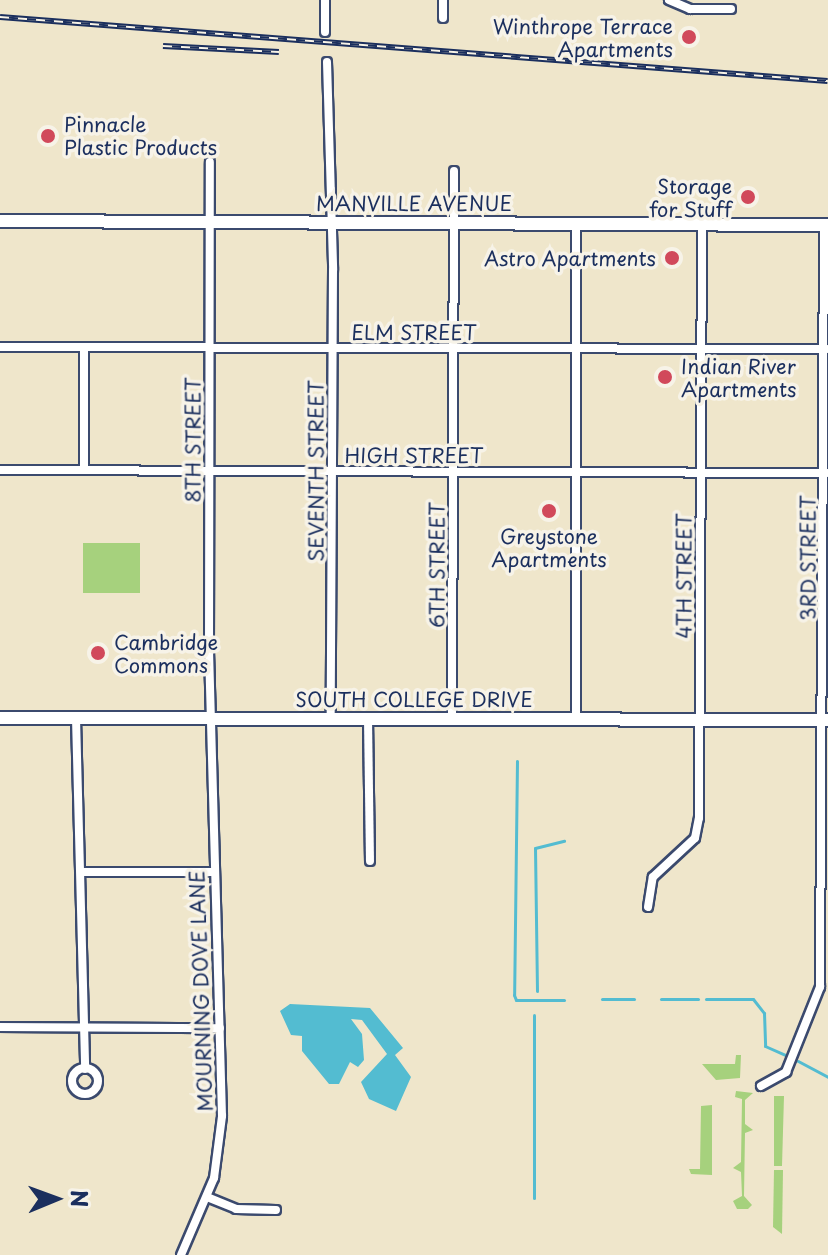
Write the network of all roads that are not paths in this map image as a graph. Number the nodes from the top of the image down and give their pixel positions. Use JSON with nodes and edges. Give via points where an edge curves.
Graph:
{"nodes":[{"id":1,"x":325,"y":0,"type":"edge"},
{"id":2,"x":443,"y":0,"type":"edge"},
{"id":3,"x":669,"y":0,"type":"edge"},
{"id":4,"x":731,"y":9,"type":"dead end"},
{"id":5,"x":443,"y":18,"type":"dead end"},
{"id":6,"x":325,"y":32,"type":"dead end"},
{"id":7,"x":327,"y":62,"type":"dead end"},
{"id":8,"x":210,"y":162,"type":"dead end"},
{"id":9,"x":454,"y":171,"type":"dead end"},
{"id":10,"x":0,"y":221,"type":"edge"},
{"id":11,"x":210,"y":222,"type":"junction"},
{"id":12,"x":332,"y":223,"type":"junction"},
{"id":13,"x":454,"y":224,"type":"junction"},
{"id":14,"x":576,"y":224,"type":"junction"},
{"id":15,"x":702,"y":225,"type":"junction"},
{"id":16,"x":826,"y":225,"type":"edge"},
{"id":17,"x":0,"y":347,"type":"edge"},
{"id":18,"x":84,"y":347,"type":"junction"},
{"id":19,"x":209,"y":348,"type":"junction"},
{"id":20,"x":332,"y":348,"type":"junction"},
{"id":21,"x":454,"y":348,"type":"junction"},
{"id":22,"x":576,"y":349,"type":"junction"},
{"id":23,"x":702,"y":349,"type":"junction"},
{"id":24,"x":827,"y":349,"type":"edge"},
{"id":25,"x":0,"y":470,"type":"edge"},
{"id":26,"x":84,"y":470,"type":"junction"},
{"id":27,"x":210,"y":471,"type":"junction"},
{"id":28,"x":332,"y":471,"type":"junction"},
{"id":29,"x":454,"y":472,"type":"junction"},
{"id":30,"x":577,"y":472,"type":"junction"},
{"id":31,"x":700,"y":473,"type":"junction"},
{"id":32,"x":826,"y":473,"type":"edge"},
{"id":33,"x":0,"y":718,"type":"edge"},
{"id":34,"x":76,"y":718,"type":"junction"},
{"id":35,"x":210,"y":718,"type":"junction"},
{"id":36,"x":331,"y":719,"type":"junction"},
{"id":37,"x":368,"y":719,"type":"junction"},
{"id":38,"x":452,"y":719,"type":"junction"},
{"id":39,"x":576,"y":720,"type":"junction"},
{"id":40,"x":700,"y":720,"type":"junction"},
{"id":41,"x":826,"y":720,"type":"edge"},
{"id":42,"x":370,"y":861,"type":"dead end"},
{"id":43,"x":81,"y":872,"type":"junction"},
{"id":44,"x":214,"y":872,"type":"junction"},
{"id":45,"x":648,"y":907,"type":"dead end"},
{"id":46,"x":0,"y":1027,"type":"edge"},
{"id":47,"x":85,"y":1028,"type":"junction"},
{"id":48,"x":220,"y":1028,"type":"junction"},
{"id":49,"x":85,"y":1069,"type":"dead end"},
{"id":50,"x":761,"y":1086,"type":"dead end"},
{"id":51,"x":207,"y":1197,"type":"junction"},
{"id":52,"x":276,"y":1210,"type":"dead end"},
{"id":53,"x":181,"y":1255,"type":"edge"}],
"edges":[{"from":1,"to":6,"type":"street"},
{"from":2,"to":5,"type":"street"},
{"from":3,"to":4,"type":"street","via":[[690,9]]},
{"from":7,"to":12,"type":"street","name":"SEVENTH STREET"},
{"from":8,"to":11,"type":"street","name":"8TH STREET"},
{"from":9,"to":13,"type":"street","name":"6TH STREET"},
{"from":10,"to":11,"type":"street","name":"MANVILLE AVENUE"},
{"from":11,"to":12,"type":"street","name":"MANVILLE AVENUE"},
{"from":11,"to":19,"type":"street","name":"8TH STREET"},
{"from":12,"to":13,"type":"street","name":"MANVILLE AVENUE"},
{"from":12,"to":20,"type":"street","name":"SEVENTH STREET"},
{"from":13,"to":14,"type":"street","name":"MANVILLE AVENUE"},
{"from":13,"to":21,"type":"street","name":"6TH STREET"},
{"from":14,"to":15,"type":"street","name":"MANVILLE AVENUE"},
{"from":14,"to":22,"type":"street"},
{"from":15,"to":16,"type":"street","name":"MANVILLE AVENUE"},
{"from":15,"to":23,"type":"street","name":"4TH STREET"},
{"from":16,"to":24,"type":"street","name":"3RD STREET"},
{"from":17,"to":18,"type":"street","name":"ELM STREET"},
{"from":18,"to":19,"type":"street","name":"ELM STREET"},
{"from":18,"to":26,"type":"street"},
{"from":19,"to":20,"type":"street","name":"ELM STREET"},
{"from":19,"to":27,"type":"street","name":"8TH STREET"},
{"from":20,"to":21,"type":"street","name":"ELM STREET"},
{"from":20,"to":28,"type":"street","name":"SEVENTH STREET"},
{"from":21,"to":22,"type":"street","name":"ELM STREET"},
{"from":21,"to":29,"type":"street","name":"6TH STREET"},
{"from":22,"to":23,"type":"street","name":"ELM STREET"},
{"from":22,"to":30,"type":"street"},
{"from":23,"to":24,"type":"street","name":"ELM STREET"},
{"from":23,"to":31,"type":"street","name":"4TH STREET"},
{"from":24,"to":32,"type":"street","name":"3RD STREET"},
{"from":25,"to":26,"type":"street","name":"HIGH STREET"},
{"from":26,"to":27,"type":"street","name":"HIGH STREET"},
{"from":27,"to":28,"type":"street","name":"HIGH STREET"},
{"from":27,"to":35,"type":"street","name":"8TH STREET"},
{"from":28,"to":29,"type":"street","name":"HIGH STREET"},
{"from":28,"to":36,"type":"street","name":"SEVENTH STREET"},
{"from":29,"to":30,"type":"street","name":"HIGH STREET"},
{"from":29,"to":38,"type":"street","name":"6TH STREET"},
{"from":30,"to":31,"type":"street","name":"HIGH STREET"},
{"from":30,"to":39,"type":"street"},
{"from":31,"to":32,"type":"street","name":"HIGH STREET"},
{"from":31,"to":40,"type":"street","name":"4TH STREET"},
{"from":32,"to":41,"type":"street","name":"3RD STREET"},
{"from":33,"to":34,"type":"street","name":"SOUTH COLLEGE DRIVE"},
{"from":34,"to":35,"type":"street","name":"SOUTH COLLEGE DRIVE"},
{"from":34,"to":43,"type":"street"},
{"from":35,"to":36,"type":"street","name":"SOUTH COLLEGE DRIVE"},
{"from":35,"to":44,"type":"street","name":"MOURNING DOVE LANE"},
{"from":36,"to":37,"type":"street","name":"SOUTH COLLEGE DRIVE"},
{"from":37,"to":38,"type":"street","name":"SOUTH COLLEGE DRIVE"},
{"from":37,"to":42,"type":"street"},
{"from":38,"to":39,"type":"street","name":"SOUTH COLLEGE DRIVE"},
{"from":39,"to":40,"type":"street","name":"SOUTH COLLEGE DRIVE"},
{"from":40,"to":41,"type":"street","name":"SOUTH COLLEGE DRIVE"},
{"from":40,"to":45,"type":"street","name":"4TH STREET","via":[[698,830],[689,847],[659,868],[649,887]]},
{"from":41,"to":50,"type":"street","name":"3RD STREET","via":[[818,1001],[786,1072]]},
{"from":43,"to":44,"type":"street"},
{"from":43,"to":47,"type":"street"},
{"from":44,"to":48,"type":"street","name":"MOURNING DOVE LANE"},
{"from":46,"to":47,"type":"street"},
{"from":47,"to":48,"type":"street"},
{"from":47,"to":49,"type":"street"},
{"from":48,"to":51,"type":"street","name":"MOURNING DOVE LANE","via":[[221,1144]]},
{"from":51,"to":52,"type":"street","via":[[236,1209]]},
{"from":51,"to":53,"type":"street","name":"MOURNING DOVE LANE"}]}
